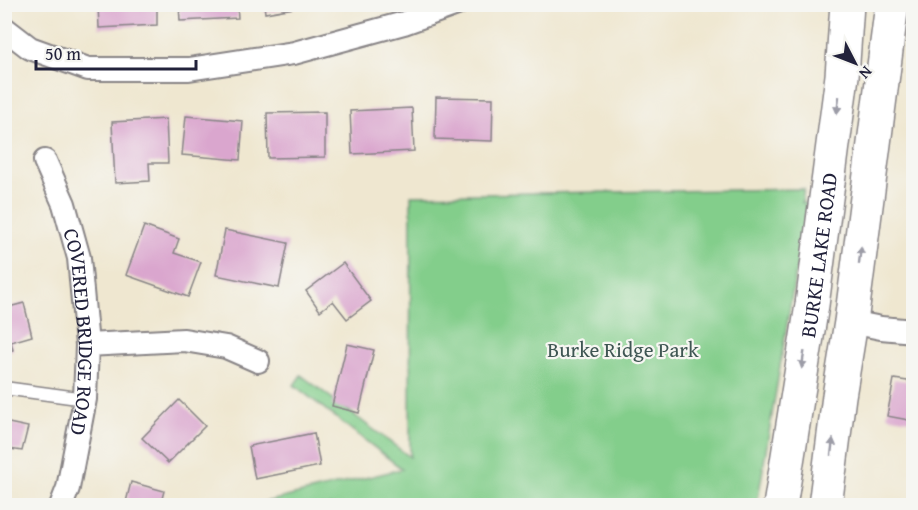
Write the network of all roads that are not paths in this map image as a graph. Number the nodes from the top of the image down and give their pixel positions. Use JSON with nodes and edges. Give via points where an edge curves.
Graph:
{"nodes":[{"id":1,"x":457,"y":4,"type":"edge"},
{"id":2,"x":847,"y":4,"type":"edge"},
{"id":3,"x":892,"y":4,"type":"edge"},
{"id":4,"x":4,"y":28,"type":"edge"},
{"id":5,"x":45,"y":161,"type":"dead end"},
{"id":6,"x":851,"y":322,"type":"junction"},
{"id":7,"x":914,"y":331,"type":"edge"},
{"id":8,"x":87,"y":345,"type":"junction"},
{"id":9,"x":258,"y":361,"type":"dead end"},
{"id":10,"x":4,"y":388,"type":"edge"},
{"id":11,"x":85,"y":399,"type":"junction"},
{"id":12,"x":62,"y":506,"type":"edge"},
{"id":13,"x":780,"y":506,"type":"edge"},
{"id":14,"x":825,"y":506,"type":"edge"}],
"edges":[{"from":1,"to":4,"type":"street","via":[[294,53],[189,69],[88,69],[30,48]]},
{"from":2,"to":13,"type":"main road","name":"BURKE LAKE ROAD","one_way":true,"via":[[842,76],[812,305]]},
{"from":6,"to":3,"type":"main road","name":"BURKE LAKE ROAD","one_way":true},
{"from":5,"to":8,"type":"street","name":"COVERED BRIDGE ROAD","via":[[64,204],[79,258]]},
{"from":6,"to":7,"type":"street"},
{"from":14,"to":6,"type":"main road","name":"BURKE LAKE ROAD","one_way":true},
{"from":8,"to":9,"type":"street","via":[[184,340],[226,347]]},
{"from":8,"to":11,"type":"street","name":"COVERED BRIDGE ROAD"},
{"from":10,"to":11,"type":"lane"},
{"from":11,"to":12,"type":"street","name":"COVERED BRIDGE ROAD"}]}
